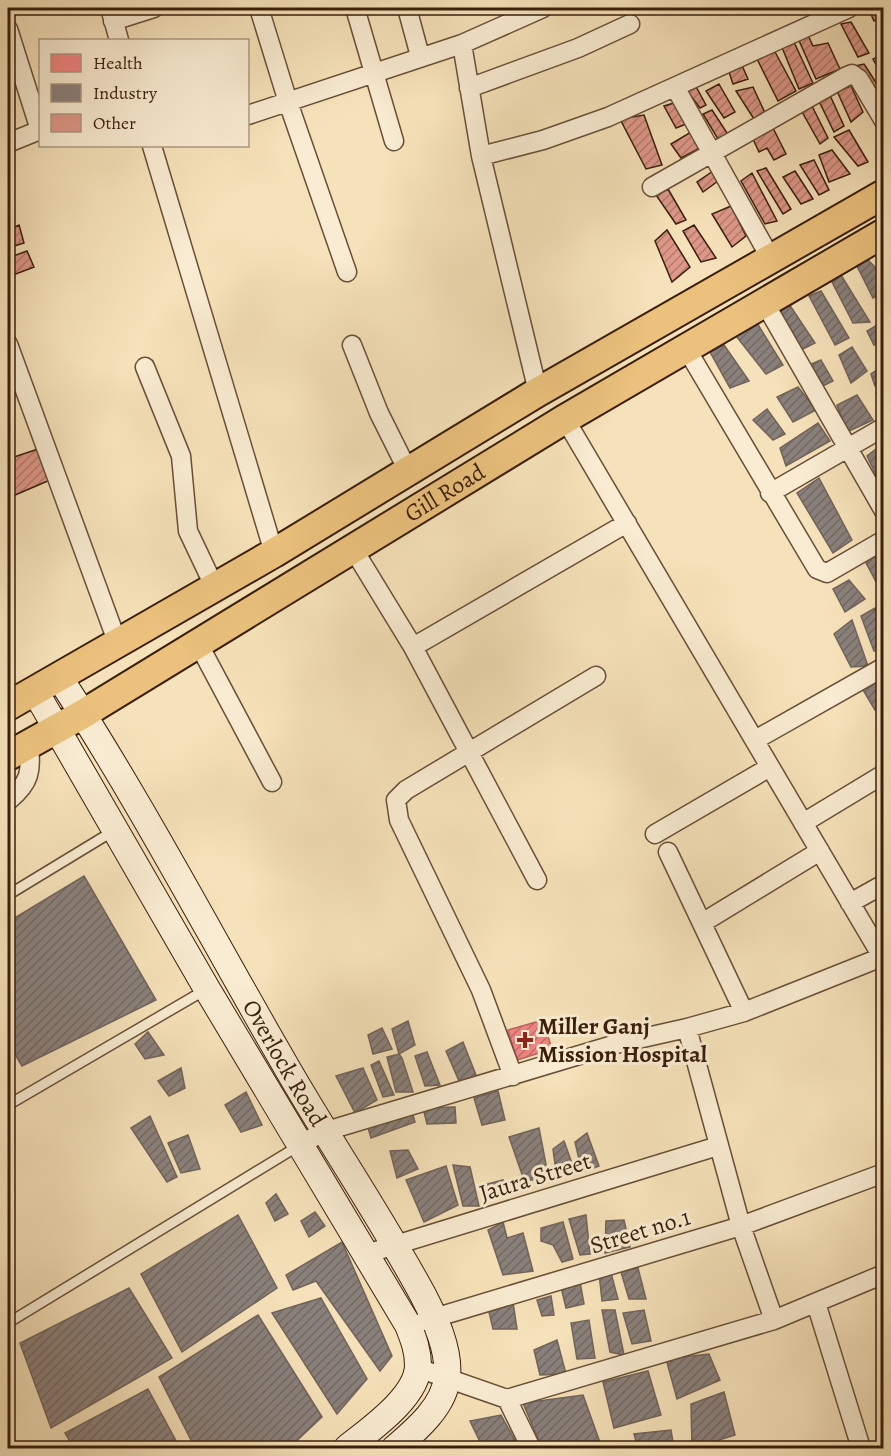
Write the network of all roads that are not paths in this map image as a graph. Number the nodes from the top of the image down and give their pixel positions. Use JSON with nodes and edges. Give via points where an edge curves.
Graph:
{"nodes":[{"id":1,"x":154,"y":8,"type":"edge"},
{"id":2,"x":259,"y":8,"type":"edge"},
{"id":3,"x":355,"y":8,"type":"edge"},
{"id":4,"x":407,"y":8,"type":"edge"},
{"id":5,"x":543,"y":8,"type":"edge"},
{"id":6,"x":849,"y":8,"type":"edge"},
{"id":7,"x":111,"y":14,"type":"edge"},
{"id":8,"x":630,"y":24,"type":"dead end"},
{"id":9,"x":8,"y":29,"type":"edge"},
{"id":10,"x":119,"y":39,"type":"edge"},
{"id":11,"x":462,"y":44,"type":"junction"},
{"id":12,"x":420,"y":56,"type":"junction"},
{"id":13,"x":376,"y":71,"type":"junction"},
{"id":14,"x":675,"y":87,"type":"junction"},
{"id":15,"x":469,"y":88,"type":"junction"},
{"id":16,"x":288,"y":102,"type":"junction"},
{"id":17,"x":249,"y":115,"type":"edge"},
{"id":18,"x":884,"y":122,"type":"edge"},
{"id":19,"x":39,"y":127,"type":"edge"},
{"id":20,"x":39,"y":130,"type":"edge"},
{"id":21,"x":394,"y":141,"type":"dead end"},
{"id":22,"x":8,"y":143,"type":"edge"},
{"id":23,"x":155,"y":147,"type":"edge"},
{"id":24,"x":711,"y":154,"type":"junction"},
{"id":25,"x":481,"y":156,"type":"junction"},
{"id":26,"x":652,"y":187,"type":"dead end"},
{"id":27,"x":884,"y":194,"type":"edge"},
{"id":28,"x":884,"y":233,"type":"edge"},
{"id":29,"x":771,"y":259,"type":"junction"},
{"id":30,"x":347,"y":272,"type":"dead end"},
{"id":31,"x":764,"y":302,"type":"junction"},
{"id":32,"x":8,"y":344,"type":"edge"},
{"id":33,"x":352,"y":345,"type":"dead end"},
{"id":34,"x":686,"y":348,"type":"junction"},
{"id":35,"x":11,"y":365,"type":"edge"},
{"id":36,"x":145,"y":367,"type":"dead end"},
{"id":37,"x":538,"y":392,"type":"junction"},
{"id":38,"x":565,"y":418,"type":"junction"},
{"id":39,"x":884,"y":427,"type":"edge"},
{"id":40,"x":847,"y":448,"type":"junction"},
{"id":41,"x":408,"y":471,"type":"junction"},
{"id":42,"x":770,"y":493,"type":"junction"},
{"id":43,"x":884,"y":511,"type":"edge"},
{"id":44,"x":627,"y":524,"type":"junction"},
{"id":45,"x":884,"y":540,"type":"edge"},
{"id":46,"x":352,"y":547,"type":"junction"},
{"id":47,"x":274,"y":553,"type":"junction"},
{"id":48,"x":216,"y":588,"type":"junction"},
{"id":49,"x":198,"y":643,"type":"junction"},
{"id":50,"x":118,"y":644,"type":"junction"},
{"id":51,"x":413,"y":647,"type":"junction"},
{"id":52,"x":884,"y":667,"type":"edge"},
{"id":53,"x":596,"y":676,"type":"dead end"},
{"id":54,"x":59,"y":677,"type":"junction"},
{"id":55,"x":16,"y":696,"type":"edge"},
{"id":56,"x":83,"y":714,"type":"junction"},
{"id":57,"x":58,"y":728,"type":"junction"},
{"id":58,"x":754,"y":740,"type":"junction"},
{"id":59,"x":18,"y":750,"type":"edge"},
{"id":60,"x":469,"y":751,"type":"junction"},
{"id":61,"x":770,"y":767,"type":"junction"},
{"id":62,"x":884,"y":774,"type":"edge"},
{"id":63,"x":272,"y":782,"type":"dead end"},
{"id":64,"x":8,"y":801,"type":"edge"},
{"id":65,"x":142,"y":814,"type":"junction"},
{"id":66,"x":803,"y":823,"type":"junction"},
{"id":67,"x":117,"y":829,"type":"junction"},
{"id":68,"x":655,"y":834,"type":"dead end"},
{"id":69,"x":820,"y":851,"type":"junction"},
{"id":70,"x":668,"y":852,"type":"dead end"},
{"id":71,"x":537,"y":880,"type":"dead end"},
{"id":72,"x":884,"y":884,"type":"edge"},
{"id":73,"x":8,"y":896,"type":"edge"},
{"id":74,"x":850,"y":903,"type":"junction"},
{"id":75,"x":702,"y":923,"type":"junction"},
{"id":76,"x":883,"y":958,"type":"edge"},
{"id":77,"x":233,"y":975,"type":"junction"},
{"id":78,"x":207,"y":989,"type":"junction"},
{"id":79,"x":744,"y":1012,"type":"junction"},
{"id":80,"x":687,"y":1028,"type":"junction"},
{"id":81,"x":513,"y":1076,"type":"junction"},
{"id":82,"x":8,"y":1105,"type":"edge"},
{"id":83,"x":312,"y":1138,"type":"junction"},
{"id":84,"x":718,"y":1146,"type":"junction"},
{"id":85,"x":884,"y":1173,"type":"edge"},
{"id":86,"x":741,"y":1226,"type":"junction"},
{"id":87,"x":394,"y":1246,"type":"junction"},
{"id":88,"x":366,"y":1254,"type":"junction"},
{"id":89,"x":884,"y":1274,"type":"edge"},
{"id":90,"x":816,"y":1304,"type":"junction"},
{"id":91,"x":433,"y":1319,"type":"junction"},
{"id":92,"x":774,"y":1320,"type":"junction"},
{"id":93,"x":8,"y":1323,"type":"edge"},
{"id":94,"x":408,"y":1325,"type":"junction"},
{"id":95,"x":418,"y":1368,"type":"junction"},
{"id":96,"x":448,"y":1378,"type":"junction"},
{"id":97,"x":507,"y":1399,"type":"junction"},
{"id":98,"x":347,"y":1449,"type":"edge"},
{"id":99,"x":395,"y":1449,"type":"edge"},
{"id":100,"x":531,"y":1449,"type":"edge"},
{"id":101,"x":861,"y":1449,"type":"edge"}],
"edges":[{"from":1,"to":7,"type":"street"},
{"from":2,"to":16,"type":"street"},
{"from":3,"to":13,"type":"street"},
{"from":4,"to":12,"type":"street"},
{"from":5,"to":11,"type":"street"},
{"from":6,"to":14,"type":"street"},
{"from":7,"to":10,"type":"street"},
{"from":8,"to":15,"type":"street","via":[[578,48]]},
{"from":9,"to":19,"type":"street"},
{"from":11,"to":12,"type":"street"},
{"from":11,"to":15,"type":"street"},
{"from":12,"to":13,"type":"street"},
{"from":13,"to":16,"type":"street"},
{"from":13,"to":21,"type":"street"},
{"from":14,"to":24,"type":"street"},
{"from":14,"to":25,"type":"street","via":[[564,132]]},
{"from":15,"to":25,"type":"street"},
{"from":16,"to":17,"type":"street"},
{"from":16,"to":30,"type":"street"},
{"from":18,"to":24,"type":"street","via":[[862,83],[852,75]]},
{"from":20,"to":22,"type":"street"},
{"from":23,"to":47,"type":"street"},
{"from":24,"to":26,"type":"street"},
{"from":24,"to":29,"type":"street"},
{"from":25,"to":37,"type":"street"},
{"from":27,"to":29,"type":"main road","name":"Gill Road"},
{"from":28,"to":31,"type":"main road","name":"Gill Road"},
{"from":29,"to":37,"type":"main road","name":"Gill Road"},
{"from":31,"to":34,"type":"main road","name":"Gill Road"},
{"from":31,"to":40,"type":"street"},
{"from":32,"to":35,"type":"street"},
{"from":33,"to":41,"type":"street"},
{"from":34,"to":38,"type":"main road","name":"Gill Road"},
{"from":34,"to":42,"type":"street"},
{"from":35,"to":50,"type":"street"},
{"from":36,"to":48,"type":"street","via":[[181,456],[188,531]]},
{"from":37,"to":41,"type":"main road","name":"Gill Road"},
{"from":38,"to":44,"type":"street"},
{"from":38,"to":46,"type":"main road","name":"Gill Road"},
{"from":39,"to":40,"type":"street"},
{"from":40,"to":42,"type":"street"},
{"from":40,"to":43,"type":"street"},
{"from":41,"to":47,"type":"main road","name":"Gill Road"},
{"from":42,"to":45,"type":"street","via":[[820,572],[838,568]]},
{"from":44,"to":51,"type":"street"},
{"from":44,"to":58,"type":"street"},
{"from":46,"to":49,"type":"main road","name":"Gill Road"},
{"from":46,"to":51,"type":"street"},
{"from":47,"to":48,"type":"main road","name":"Gill Road"},
{"from":48,"to":50,"type":"main road","name":"Gill Road"},
{"from":49,"to":56,"type":"main road","name":"Gill Road"},
{"from":49,"to":63,"type":"street"},
{"from":50,"to":54,"type":"main road","name":"Gill Road"},
{"from":51,"to":60,"type":"street"},
{"from":52,"to":58,"type":"street"},
{"from":53,"to":60,"type":"street"},
{"from":54,"to":55,"type":"main road","name":"Gill Road"},
{"from":54,"to":56,"type":"street","name":"Overlock Road"},
{"from":55,"to":57,"type":"street","name":"Overlock Road"},
{"from":56,"to":57,"type":"main road","name":"Gill Road"},
{"from":56,"to":65,"type":"street","name":"Overlock Road"},
{"from":57,"to":59,"type":"main road","name":"Gill Road"},
{"from":57,"to":67,"type":"street","name":"Overlock Road"},
{"from":58,"to":61,"type":"street"},
{"from":59,"to":64,"type":"street","via":[[31,772],[19,792]]},
{"from":60,"to":71,"type":"street"},
{"from":60,"to":81,"type":"street","via":[[406,790],[396,800],[396,806],[399,820],[481,990]]},
{"from":61,"to":66,"type":"street"},
{"from":61,"to":68,"type":"street"},
{"from":62,"to":66,"type":"street"},
{"from":65,"to":67,"type":"street"},
{"from":65,"to":77,"type":"street","name":"Overlock Road"},
{"from":66,"to":69,"type":"street"},
{"from":67,"to":73,"type":"lane"},
{"from":67,"to":78,"type":"street","name":"Overlock Road"},
{"from":69,"to":74,"type":"street"},
{"from":69,"to":75,"type":"street"},
{"from":70,"to":75,"type":"street"},
{"from":72,"to":74,"type":"street"},
{"from":74,"to":76,"type":"street"},
{"from":75,"to":79,"type":"street"},
{"from":76,"to":79,"type":"street"},
{"from":77,"to":78,"type":"street"},
{"from":77,"to":83,"type":"street","name":"Overlock Road"},
{"from":78,"to":82,"type":"lane"},
{"from":78,"to":83,"type":"street","name":"Overlock Road"},
{"from":79,"to":80,"type":"street"},
{"from":80,"to":81,"type":"street","via":[[616,1044]]},
{"from":80,"to":84,"type":"street"},
{"from":81,"to":83,"type":"street"},
{"from":83,"to":87,"type":"street","name":"Overlock Road"},
{"from":83,"to":88,"type":"street","name":"Overlock Road"},
{"from":83,"to":93,"type":"lane"},
{"from":84,"to":86,"type":"street"},
{"from":84,"to":87,"type":"street","name":"Jaura Street"},
{"from":85,"to":86,"type":"street","name":"Street no.1"},
{"from":86,"to":91,"type":"street","name":"Street no.1"},
{"from":86,"to":92,"type":"street"},
{"from":87,"to":88,"type":"street","name":"Jaura Street"},
{"from":87,"to":91,"type":"street","name":"Overlock Road"},
{"from":88,"to":94,"type":"street","name":"Overlock Road"},
{"from":89,"to":90,"type":"street"},
{"from":90,"to":92,"type":"street"},
{"from":90,"to":101,"type":"street"},
{"from":91,"to":94,"type":"street","name":"Street no.1"},
{"from":91,"to":96,"type":"street","name":"Overlock Road","via":[[444,1347]]},
{"from":92,"to":97,"type":"street"},
{"from":94,"to":95,"type":"street","name":"Overlock Road"},
{"from":95,"to":96,"type":"street"},
{"from":95,"to":98,"type":"street","via":[[410,1390],[395,1408]]},
{"from":96,"to":97,"type":"street"},
{"from":96,"to":99,"type":"street","via":[[435,1408]]},
{"from":97,"to":100,"type":"street"}]}
